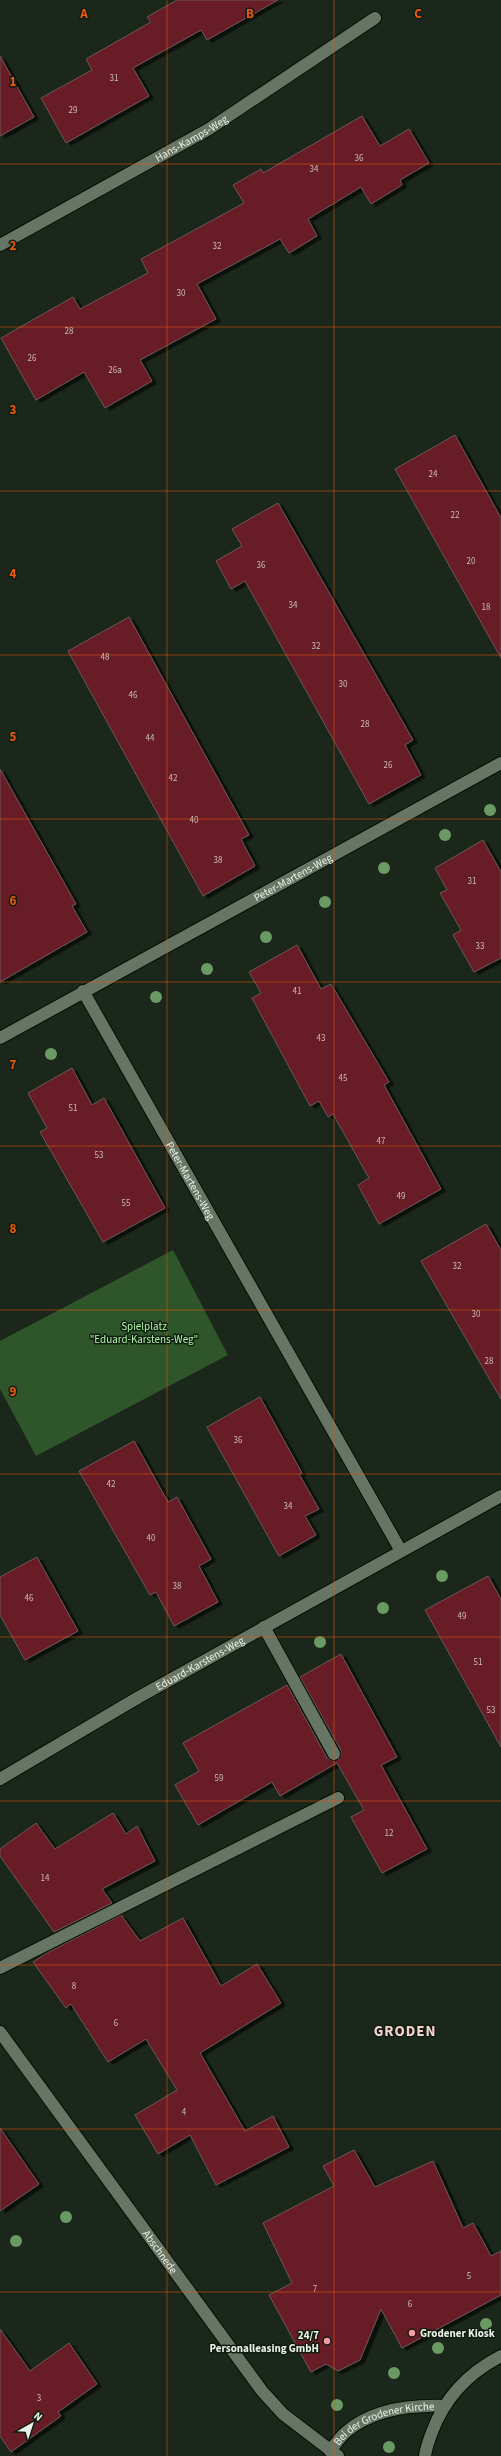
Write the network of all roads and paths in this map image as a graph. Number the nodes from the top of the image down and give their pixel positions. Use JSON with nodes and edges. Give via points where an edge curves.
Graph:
{"nodes":[{"id":1,"x":375,"y":18,"type":"dead end"},
{"id":2,"x":0,"y":245,"type":"edge"},
{"id":3,"x":501,"y":763,"type":"edge"},
{"id":4,"x":83,"y":991,"type":"junction"},
{"id":5,"x":0,"y":1038,"type":"edge"},
{"id":6,"x":501,"y":1496,"type":"edge"},
{"id":7,"x":401,"y":1551,"type":"junction"},
{"id":8,"x":264,"y":1627,"type":"junction"},
{"id":9,"x":334,"y":1754,"type":"dead end"},
{"id":10,"x":0,"y":1779,"type":"edge"},
{"id":11,"x":338,"y":1798,"type":"dead end"},
{"id":12,"x":0,"y":1968,"type":"edge"},
{"id":13,"x":0,"y":2032,"type":"edge"},
{"id":14,"x":501,"y":2356,"type":"edge"},
{"id":15,"x":443,"y":2406,"type":"junction"},
{"id":16,"x":334,"y":2454,"type":"edge"},
{"id":17,"x":425,"y":2456,"type":"edge"}],
"edges":[{"from":1,"to":2,"type":"street","name":"Hans-Kamps-Weg","via":[[209,129]]},
{"from":3,"to":4,"type":"street","name":"Peter-Martens-Weg"},
{"from":4,"to":5,"type":"street","name":"Peter-Martens-Weg"},
{"from":4,"to":7,"type":"street","name":"Peter-Martens-Weg"},
{"from":6,"to":7,"type":"street","name":"Eduard-Karstens-Weg"},
{"from":7,"to":8,"type":"street","name":"Eduard-Karstens-Weg"},
{"from":8,"to":9,"type":"street"},
{"from":8,"to":10,"type":"street","name":"Eduard-Karstens-Weg"},
{"from":11,"to":12,"type":"street"},
{"from":13,"to":16,"type":"street","name":"Abschnede","via":[[262,2391],[283,2414]]},
{"from":14,"to":15,"type":"street","name":"Bei der Grodener Kirche","via":[[480,2367],[460,2385]]},
{"from":15,"to":16,"type":"street","name":"Bei der Grodener Kirche","via":[[421,2405],[393,2410],[373,2418],[347,2432]]},
{"from":15,"to":17,"type":"street","name":"Bei der Grodener Kirche"}]}
